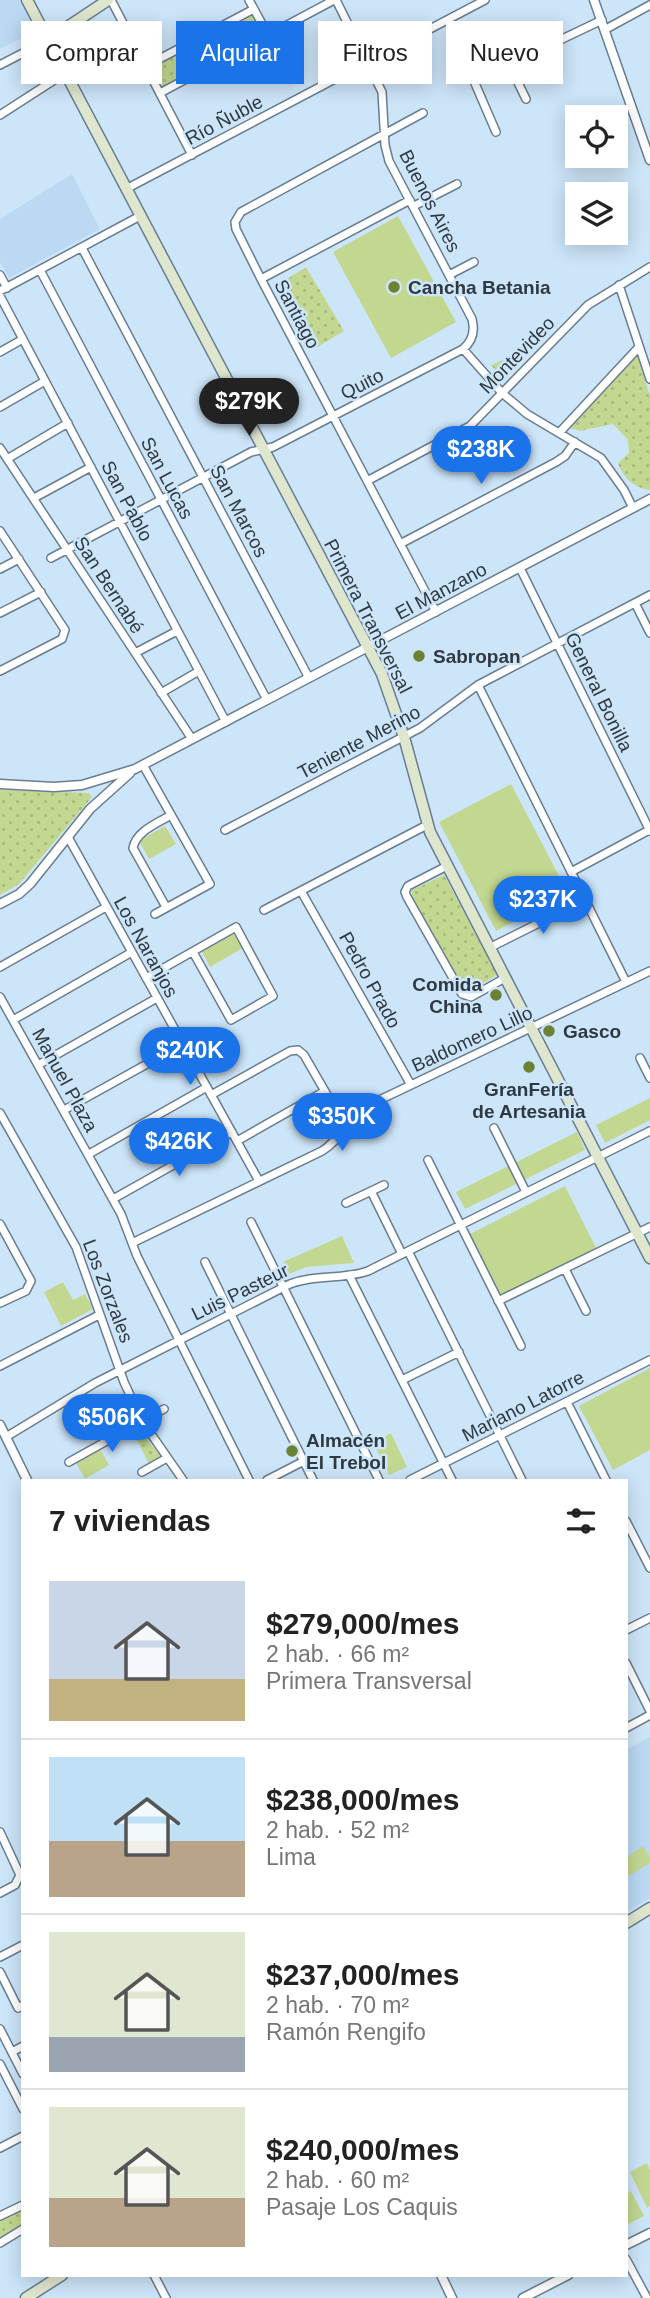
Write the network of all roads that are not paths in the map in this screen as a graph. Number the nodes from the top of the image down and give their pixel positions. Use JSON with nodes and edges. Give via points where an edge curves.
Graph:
{"nodes":[{"id":1,"x":27,"y":0,"type":"edge"},
{"id":2,"x":109,"y":0,"type":"edge"},
{"id":3,"x":249,"y":0,"type":"edge"},
{"id":4,"x":335,"y":0,"type":"edge"},
{"id":5,"x":485,"y":0,"type":"edge"},
{"id":6,"x":594,"y":0,"type":"edge"},
{"id":7,"x":650,"y":5,"type":"edge"},
{"id":8,"x":254,"y":9,"type":"junction"},
{"id":9,"x":38,"y":21,"type":"edge"},
{"id":10,"x":77,"y":21,"type":"edge"},
{"id":11,"x":121,"y":21,"type":"edge"},
{"id":12,"x":260,"y":21,"type":"edge"},
{"id":13,"x":296,"y":21,"type":"edge"},
{"id":14,"x":346,"y":21,"type":"edge"},
{"id":15,"x":604,"y":24,"type":"junction"},
{"id":16,"x":432,"y":28,"type":"edge"},
{"id":17,"x":563,"y":41,"type":"edge"},
{"id":18,"x":21,"y":54,"type":"edge"},
{"id":19,"x":162,"y":58,"type":"edge"},
{"id":20,"x":0,"y":65,"type":"edge"},
{"id":21,"x":48,"y":84,"type":"edge"},
{"id":22,"x":71,"y":84,"type":"edge"},
{"id":23,"x":155,"y":84,"type":"edge"},
{"id":24,"x":177,"y":84,"type":"edge"},
{"id":25,"x":325,"y":84,"type":"edge"},
{"id":26,"x":378,"y":84,"type":"edge"},
{"id":27,"x":475,"y":84,"type":"edge"},
{"id":28,"x":519,"y":84,"type":"edge"},
{"id":29,"x":160,"y":93,"type":"junction"},
{"id":30,"x":526,"y":99,"type":"dead end"},
{"id":31,"x":423,"y":113,"type":"dead end"},
{"id":32,"x":0,"y":115,"type":"edge"},
{"id":33,"x":496,"y":132,"type":"dead end"},
{"id":34,"x":385,"y":135,"type":"junction"},
{"id":35,"x":647,"y":143,"type":"edge"},
{"id":36,"x":192,"y":155,"type":"junction"},
{"id":37,"x":650,"y":160,"type":"edge"},
{"id":38,"x":457,"y":184,"type":"dead end"},
{"id":39,"x":126,"y":190,"type":"junction"},
{"id":40,"x":412,"y":203,"type":"junction"},
{"id":41,"x":140,"y":216,"type":"junction"},
{"id":42,"x":82,"y":248,"type":"junction"},
{"id":43,"x":474,"y":262,"type":"dead end"},
{"id":44,"x":650,"y":267,"type":"edge"},
{"id":45,"x":40,"y":270,"type":"junction"},
{"id":46,"x":0,"y":275,"type":"edge"},
{"id":47,"x":450,"y":275,"type":"junction"},
{"id":48,"x":261,"y":279,"type":"junction"},
{"id":49,"x":619,"y":285,"type":"junction"},
{"id":50,"x":2,"y":292,"type":"edge"},
{"id":51,"x":23,"y":340,"type":"junction"},
{"id":52,"x":639,"y":347,"type":"junction"},
{"id":53,"x":463,"y":349,"type":"junction"},
{"id":54,"x":0,"y":352,"type":"edge"},
{"id":55,"x":650,"y":379,"type":"edge"},
{"id":56,"x":46,"y":381,"type":"junction"},
{"id":57,"x":502,"y":393,"type":"junction"},
{"id":58,"x":0,"y":407,"type":"edge"},
{"id":59,"x":333,"y":416,"type":"junction"},
{"id":60,"x":68,"y":423,"type":"junction"},
{"id":61,"x":559,"y":433,"type":"junction"},
{"id":62,"x":575,"y":442,"type":"junction"},
{"id":63,"x":0,"y":448,"type":"edge"},
{"id":64,"x":262,"y":449,"type":"junction"},
{"id":65,"x":7,"y":458,"type":"junction"},
{"id":66,"x":91,"y":467,"type":"junction"},
{"id":67,"x":203,"y":477,"type":"junction"},
{"id":68,"x":367,"y":481,"type":"junction"},
{"id":69,"x":34,"y":498,"type":"junction"},
{"id":70,"x":650,"y":499,"type":"edge"},
{"id":71,"x":161,"y":500,"type":"junction"},
{"id":72,"x":634,"y":508,"type":"junction"},
{"id":73,"x":120,"y":522,"type":"junction"},
{"id":74,"x":0,"y":531,"type":"edge"},
{"id":75,"x":400,"y":544,"type":"junction"},
{"id":76,"x":67,"y":549,"type":"junction"},
{"id":77,"x":51,"y":558,"type":"dead end"},
{"id":78,"x":19,"y":559,"type":"junction"},
{"id":79,"x":520,"y":568,"type":"junction"},
{"id":80,"x":0,"y":569,"type":"edge"},
{"id":81,"x":41,"y":592,"type":"junction"},
{"id":82,"x":650,"y":595,"type":"edge"},
{"id":83,"x":635,"y":603,"type":"junction"},
{"id":84,"x":436,"y":612,"type":"junction"},
{"id":85,"x":0,"y":613,"type":"edge"},
{"id":86,"x":177,"y":631,"type":"junction"},
{"id":87,"x":650,"y":633,"type":"edge"},
{"id":88,"x":558,"y":644,"type":"junction"},
{"id":89,"x":367,"y":648,"type":"junction"},
{"id":90,"x":135,"y":653,"type":"junction"},
{"id":91,"x":0,"y":671,"type":"edge"},
{"id":92,"x":199,"y":671,"type":"junction"},
{"id":93,"x":309,"y":678,"type":"junction"},
{"id":94,"x":478,"y":685,"type":"junction"},
{"id":95,"x":161,"y":693,"type":"junction"},
{"id":96,"x":267,"y":700,"type":"junction"},
{"id":97,"x":226,"y":722,"type":"junction"},
{"id":98,"x":404,"y":737,"type":"junction"},
{"id":99,"x":192,"y":739,"type":"junction"},
{"id":100,"x":139,"y":767,"type":"junction"},
{"id":101,"x":92,"y":783,"type":"junction"},
{"id":102,"x":0,"y":785,"type":"edge"},
{"id":103,"x":101,"y":798,"type":"junction"},
{"id":104,"x":171,"y":815,"type":"junction"},
{"id":105,"x":427,"y":825,"type":"junction"},
{"id":106,"x":225,"y":830,"type":"dead end"},
{"id":107,"x":650,"y":830,"type":"edge"},
{"id":108,"x":68,"y":837,"type":"junction"},
{"id":109,"x":447,"y":866,"type":"junction"},
{"id":110,"x":571,"y":872,"type":"junction"},
{"id":111,"x":301,"y":891,"type":"junction"},
{"id":112,"x":584,"y":900,"type":"junction"},
{"id":113,"x":0,"y":904,"type":"edge"},
{"id":114,"x":106,"y":907,"type":"junction"},
{"id":115,"x":166,"y":907,"type":"junction"},
{"id":116,"x":264,"y":910,"type":"dead end"},
{"id":117,"x":155,"y":914,"type":"dead end"},
{"id":118,"x":489,"y":948,"type":"junction"},
{"id":119,"x":132,"y":952,"type":"junction"},
{"id":120,"x":193,"y":952,"type":"junction"},
{"id":121,"x":0,"y":967,"type":"edge"},
{"id":122,"x":650,"y":971,"type":"edge"},
{"id":123,"x":146,"y":978,"type":"junction"},
{"id":124,"x":505,"y":978,"type":"junction"},
{"id":125,"x":626,"y":982,"type":"junction"},
{"id":126,"x":0,"y":997,"type":"edge"},
{"id":127,"x":157,"y":998,"type":"junction"},
{"id":128,"x":13,"y":1020,"type":"junction"},
{"id":129,"x":531,"y":1028,"type":"junction"},
{"id":130,"x":183,"y":1044,"type":"junction"},
{"id":131,"x":640,"y":1058,"type":"dead end"},
{"id":132,"x":38,"y":1065,"type":"junction"},
{"id":133,"x":650,"y":1078,"type":"edge"},
{"id":134,"x":411,"y":1085,"type":"junction"},
{"id":135,"x":209,"y":1091,"type":"junction"},
{"id":136,"x":325,"y":1091,"type":"junction"},
{"id":137,"x":64,"y":1110,"type":"junction"},
{"id":138,"x":0,"y":1112,"type":"edge"},
{"id":139,"x":345,"y":1126,"type":"junction"},
{"id":140,"x":494,"y":1128,"type":"dead end"},
{"id":141,"x":650,"y":1131,"type":"edge"},
{"id":142,"x":232,"y":1132,"type":"junction"},
{"id":143,"x":237,"y":1141,"type":"junction"},
{"id":144,"x":89,"y":1154,"type":"junction"},
{"id":145,"x":597,"y":1157,"type":"junction"},
{"id":146,"x":428,"y":1160,"type":"dead end"},
{"id":147,"x":259,"y":1181,"type":"junction"},
{"id":148,"x":384,"y":1185,"type":"dead end"},
{"id":149,"x":371,"y":1191,"type":"junction"},
{"id":150,"x":526,"y":1192,"type":"junction"},
{"id":151,"x":114,"y":1199,"type":"junction"},
{"id":152,"x":346,"y":1203,"type":"dead end"},
{"id":153,"x":251,"y":1222,"type":"dead end"},
{"id":154,"x":0,"y":1224,"type":"edge"},
{"id":155,"x":460,"y":1225,"type":"junction"},
{"id":156,"x":650,"y":1227,"type":"edge"},
{"id":157,"x":637,"y":1233,"type":"junction"},
{"id":158,"x":9,"y":1241,"type":"junction"},
{"id":159,"x":132,"y":1243,"type":"junction"},
{"id":160,"x":1,"y":1245,"type":"edge"},
{"id":161,"x":405,"y":1252,"type":"junction"},
{"id":162,"x":650,"y":1258,"type":"edge"},
{"id":163,"x":205,"y":1262,"type":"dead end"},
{"id":164,"x":565,"y":1269,"type":"junction"},
{"id":165,"x":349,"y":1275,"type":"junction"},
{"id":166,"x":283,"y":1287,"type":"junction"},
{"id":167,"x":498,"y":1301,"type":"junction"},
{"id":168,"x":0,"y":1303,"type":"edge"},
{"id":169,"x":586,"y":1311,"type":"dead end"},
{"id":170,"x":231,"y":1314,"type":"junction"},
{"id":171,"x":99,"y":1315,"type":"junction"},
{"id":172,"x":179,"y":1340,"type":"junction"},
{"id":173,"x":521,"y":1346,"type":"dead end"},
{"id":174,"x":459,"y":1352,"type":"junction"},
{"id":175,"x":650,"y":1360,"type":"edge"},
{"id":176,"x":0,"y":1366,"type":"edge"},
{"id":177,"x":120,"y":1370,"type":"junction"},
{"id":178,"x":402,"y":1380,"type":"junction"},
{"id":179,"x":567,"y":1402,"type":"junction"},
{"id":180,"x":164,"y":1409,"type":"dead end"},
{"id":181,"x":142,"y":1421,"type":"junction"},
{"id":182,"x":0,"y":1425,"type":"edge"},
{"id":183,"x":500,"y":1436,"type":"junction"},
{"id":184,"x":6,"y":1437,"type":"junction"},
{"id":185,"x":167,"y":1458,"type":"junction"},
{"id":186,"x":304,"y":1461,"type":"junction"},
{"id":187,"x":69,"y":1462,"type":"dead end"},
{"id":188,"x":443,"y":1464,"type":"junction"},
{"id":189,"x":142,"y":1472,"type":"dead end"},
{"id":190,"x":27,"y":1479,"type":"edge"},
{"id":191,"x":182,"y":1479,"type":"edge"},
{"id":192,"x":248,"y":1479,"type":"edge"},
{"id":193,"x":269,"y":1479,"type":"edge"},
{"id":194,"x":313,"y":1479,"type":"edge"},
{"id":195,"x":379,"y":1479,"type":"edge"},
{"id":196,"x":412,"y":1479,"type":"edge"},
{"id":197,"x":451,"y":1479,"type":"edge"},
{"id":198,"x":522,"y":1479,"type":"edge"},
{"id":199,"x":606,"y":1479,"type":"edge"},
{"id":200,"x":628,"y":1525,"type":"edge"},
{"id":201,"x":650,"y":1568,"type":"edge"},
{"id":202,"x":650,"y":1618,"type":"edge"},
{"id":203,"x":628,"y":1629,"type":"edge"},
{"id":204,"x":628,"y":1667,"type":"edge"},
{"id":205,"x":650,"y":1713,"type":"edge"},
{"id":206,"x":628,"y":1727,"type":"edge"},
{"id":207,"x":0,"y":1832,"type":"edge"},
{"id":208,"x":0,"y":1893,"type":"edge"},
{"id":209,"x":650,"y":1908,"type":"edge"},
{"id":210,"x":628,"y":1922,"type":"edge"},
{"id":211,"x":21,"y":1946,"type":"edge"},
{"id":212,"x":0,"y":1957,"type":"edge"},
{"id":213,"x":0,"y":1972,"type":"edge"},
{"id":214,"x":21,"y":2006,"type":"edge"},
{"id":215,"x":0,"y":2029,"type":"edge"},
{"id":216,"x":21,"y":2047,"type":"edge"},
{"id":217,"x":12,"y":2052,"type":"junction"},
{"id":218,"x":0,"y":2064,"type":"edge"},
{"id":219,"x":21,"y":2070,"type":"edge"},
{"id":220,"x":20,"y":2096,"type":"edge"},
{"id":221,"x":21,"y":2137,"type":"edge"},
{"id":222,"x":0,"y":2148,"type":"edge"},
{"id":223,"x":21,"y":2205,"type":"edge"},
{"id":224,"x":0,"y":2216,"type":"edge"},
{"id":225,"x":21,"y":2230,"type":"edge"},
{"id":226,"x":650,"y":2233,"type":"edge"},
{"id":227,"x":0,"y":2243,"type":"edge"},
{"id":228,"x":628,"y":2244,"type":"edge"},
{"id":229,"x":628,"y":2263,"type":"edge"},
{"id":230,"x":59,"y":2277,"type":"edge"},
{"id":231,"x":155,"y":2277,"type":"edge"},
{"id":232,"x":442,"y":2277,"type":"edge"},
{"id":233,"x":564,"y":2277,"type":"edge"},
{"id":234,"x":26,"y":2298,"type":"edge"},
{"id":235,"x":166,"y":2298,"type":"edge"},
{"id":236,"x":452,"y":2298,"type":"edge"},
{"id":237,"x":523,"y":2298,"type":"edge"},
{"id":238,"x":647,"y":2298,"type":"edge"}],
"edges":[{"from":1,"to":9,"type":"main road","name":"Primera Transversal"},
{"from":2,"to":10,"type":"main road"},
{"from":2,"to":11,"type":"street"},
{"from":3,"to":8,"type":"street"},
{"from":4,"to":13,"type":"street"},
{"from":4,"to":14,"type":"street","name":"Buenos Aires"},
{"from":5,"to":16,"type":"street","name":"Río Ñuble"},
{"from":6,"to":15,"type":"street"},
{"from":7,"to":15,"type":"street"},
{"from":8,"to":12,"type":"street"},
{"from":8,"to":19,"type":"street"},
{"from":15,"to":17,"type":"street"},
{"from":15,"to":35,"type":"street"},
{"from":18,"to":20,"type":"street"},
{"from":21,"to":32,"type":"street"},
{"from":22,"to":39,"type":"main road","name":"Primera Transversal"},
{"from":23,"to":29,"type":"street"},
{"from":24,"to":29,"type":"street"},
{"from":25,"to":36,"type":"street","name":"Río Ñuble"},
{"from":26,"to":34,"type":"street","name":"Buenos Aires","via":[[384,97]]},
{"from":27,"to":33,"type":"street"},
{"from":28,"to":30,"type":"street"},
{"from":29,"to":36,"type":"street"},
{"from":31,"to":34,"type":"street"},
{"from":34,"to":40,"type":"street","name":"Buenos Aires","via":[[388,157]]},
{"from":34,"to":48,"type":"street","name":"Santiago","via":[[239,214],[236,229]]},
{"from":35,"to":37,"type":"street"},
{"from":36,"to":39,"type":"street","name":"Río Ñuble"},
{"from":38,"to":40,"type":"street"},
{"from":39,"to":41,"type":"main road","name":"Primera Transversal"},
{"from":40,"to":47,"type":"street","name":"Buenos Aires"},
{"from":40,"to":48,"type":"street"},
{"from":41,"to":42,"type":"street"},
{"from":41,"to":64,"type":"main road","name":"Primera Transversal"},
{"from":42,"to":45,"type":"street"},
{"from":42,"to":67,"type":"street","name":"San Marcos"},
{"from":43,"to":47,"type":"street"},
{"from":44,"to":49,"type":"street","name":"Montevideo"},
{"from":45,"to":50,"type":"street"},
{"from":45,"to":71,"type":"street","name":"San Lucas"},
{"from":46,"to":50,"type":"street","name":"San Pablo"},
{"from":47,"to":53,"type":"street","name":"Buenos Aires","via":[[474,326]]},
{"from":48,"to":59,"type":"street","name":"Santiago"},
{"from":49,"to":52,"type":"street"},
{"from":49,"to":57,"type":"street","name":"Montevideo","via":[[588,305]]},
{"from":50,"to":51,"type":"street","name":"San Pablo"},
{"from":51,"to":54,"type":"street"},
{"from":51,"to":56,"type":"street","name":"San Pablo"},
{"from":52,"to":55,"type":"street"},
{"from":52,"to":61,"type":"street"},
{"from":53,"to":57,"type":"street"},
{"from":53,"to":59,"type":"street","name":"Quito"},
{"from":56,"to":58,"type":"street"},
{"from":56,"to":60,"type":"street","name":"San Pablo"},
{"from":57,"to":61,"type":"street"},
{"from":57,"to":68,"type":"street","name":"Montevideo","via":[[465,429]]},
{"from":59,"to":64,"type":"street","name":"Quito"},
{"from":59,"to":68,"type":"street","name":"Santiago"},
{"from":60,"to":65,"type":"street"},
{"from":60,"to":66,"type":"street","name":"San Pablo"},
{"from":61,"to":62,"type":"street"},
{"from":62,"to":72,"type":"street","via":[[606,463]]},
{"from":62,"to":75,"type":"street","via":[[561,459]]},
{"from":63,"to":65,"type":"street","name":"San Bernabé"},
{"from":64,"to":67,"type":"street","name":"Quito"},
{"from":64,"to":89,"type":"main road","name":"Primera Transversal"},
{"from":65,"to":69,"type":"street","name":"San Bernabé"},
{"from":66,"to":69,"type":"street"},
{"from":66,"to":73,"type":"street","name":"San Pablo"},
{"from":67,"to":71,"type":"street","name":"Quito"},
{"from":67,"to":93,"type":"street","name":"San Marcos"},
{"from":68,"to":75,"type":"street","name":"Santiago"},
{"from":69,"to":76,"type":"street","name":"San Bernabé"},
{"from":70,"to":72,"type":"street","name":"El Manzano"},
{"from":71,"to":73,"type":"street","name":"Quito"},
{"from":71,"to":96,"type":"street","name":"San Lucas"},
{"from":72,"to":79,"type":"street","name":"El Manzano"},
{"from":73,"to":76,"type":"street","name":"Quito"},
{"from":73,"to":86,"type":"street","name":"San Pablo"},
{"from":74,"to":78,"type":"street"},
{"from":75,"to":84,"type":"street","name":"Santiago"},
{"from":76,"to":77,"type":"street","name":"Quito"},
{"from":76,"to":90,"type":"street","name":"San Bernabé"},
{"from":78,"to":80,"type":"street"},
{"from":78,"to":81,"type":"street"},
{"from":79,"to":84,"type":"street","name":"El Manzano"},
{"from":79,"to":88,"type":"street","name":"General Bonilla"},
{"from":81,"to":85,"type":"street"},
{"from":81,"to":91,"type":"street","via":[[65,627],[64,636]]},
{"from":82,"to":83,"type":"street","name":"Teniente Merino"},
{"from":83,"to":87,"type":"street"},
{"from":83,"to":88,"type":"street","name":"Teniente Merino"},
{"from":84,"to":89,"type":"street","name":"El Manzano"},
{"from":86,"to":90,"type":"street"},
{"from":86,"to":92,"type":"street","name":"San Pablo"},
{"from":88,"to":94,"type":"street","name":"Teniente Merino"},
{"from":88,"to":107,"type":"street","name":"General Bonilla"},
{"from":89,"to":93,"type":"street","name":"El Manzano"},
{"from":89,"to":98,"type":"main road","name":"Primera Transversal","via":[[382,674]]},
{"from":90,"to":95,"type":"street","name":"San Bernabé"},
{"from":92,"to":95,"type":"street"},
{"from":92,"to":97,"type":"street","name":"San Pablo"},
{"from":93,"to":96,"type":"street","name":"El Manzano"},
{"from":94,"to":98,"type":"street","name":"Teniente Merino"},
{"from":94,"to":110,"type":"street"},
{"from":95,"to":99,"type":"street","name":"San Bernabé"},
{"from":96,"to":97,"type":"street","name":"El Manzano"},
{"from":97,"to":99,"type":"street","name":"El Manzano"},
{"from":98,"to":105,"type":"main road","name":"Primera Transversal"},
{"from":98,"to":106,"type":"street","name":"Teniente Merino"},
{"from":99,"to":100,"type":"street","name":"El Manzano"},
{"from":100,"to":101,"type":"street","name":"El Manzano"},
{"from":100,"to":103,"type":"street","name":"El Manzano"},
{"from":100,"to":104,"type":"street"},
{"from":101,"to":102,"type":"street","name":"El Manzano"},
{"from":101,"to":103,"type":"street"},
{"from":103,"to":108,"type":"street","name":"El Manzano"},
{"from":104,"to":115,"type":"street","via":[[139,835],[133,848]]},
{"from":104,"to":115,"type":"street","via":[[210,884]]},
{"from":105,"to":109,"type":"main road","name":"Primera Transversal"},
{"from":105,"to":111,"type":"street"},
{"from":107,"to":110,"type":"street"},
{"from":108,"to":113,"type":"street","name":"El Manzano","via":[[27,888]]},
{"from":108,"to":114,"type":"street","name":"Los Naranjos"},
{"from":109,"to":118,"type":"main road","name":"Primera Transversal"},
{"from":109,"to":124,"type":"street","via":[[408,886],[407,897],[462,994],[474,996]]},
{"from":110,"to":112,"type":"street"},
{"from":111,"to":116,"type":"street"},
{"from":111,"to":134,"type":"street","name":"Pedro Prado"},
{"from":112,"to":118,"type":"street"},
{"from":112,"to":125,"type":"street"},
{"from":114,"to":119,"type":"street","name":"Los Naranjos"},
{"from":114,"to":121,"type":"street"},
{"from":115,"to":117,"type":"street"},
{"from":118,"to":124,"type":"main road","name":"Primera Transversal"},
{"from":119,"to":123,"type":"street","name":"Los Naranjos"},
{"from":119,"to":128,"type":"street"},
{"from":120,"to":120,"type":"street","via":[[231,1020],[273,996],[236,928]]},
{"from":120,"to":123,"type":"street"},
{"from":122,"to":125,"type":"street","name":"Baldomero Lillo"},
{"from":123,"to":127,"type":"street","name":"Los Naranjos"},
{"from":124,"to":129,"type":"main road","name":"Primera Transversal"},
{"from":125,"to":129,"type":"street","name":"Baldomero Lillo"},
{"from":126,"to":128,"type":"street","name":"Manuel Plaza"},
{"from":127,"to":130,"type":"street","name":"Los Naranjos"},
{"from":127,"to":132,"type":"street"},
{"from":128,"to":132,"type":"street","name":"Manuel Plaza"},
{"from":129,"to":134,"type":"street","name":"Baldomero Lillo"},
{"from":129,"to":145,"type":"main road","name":"Primera Transversal"},
{"from":130,"to":135,"type":"street","name":"Los Naranjos"},
{"from":130,"to":137,"type":"street"},
{"from":131,"to":133,"type":"street"},
{"from":132,"to":137,"type":"street","name":"Manuel Plaza"},
{"from":134,"to":139,"type":"street","name":"Baldomero Lillo","via":[[362,1109]]},
{"from":135,"to":136,"type":"street","via":[[295,1050],[304,1055]]},
{"from":135,"to":142,"type":"street","name":"Los Naranjos"},
{"from":135,"to":144,"type":"street"},
{"from":136,"to":139,"type":"street"},
{"from":136,"to":143,"type":"street"},
{"from":137,"to":144,"type":"street","name":"Manuel Plaza"},
{"from":138,"to":171,"type":"street","name":"Los Zorzales","via":[[75,1247]]},
{"from":139,"to":147,"type":"street","name":"Baldomero Lillo","via":[[327,1148]]},
{"from":140,"to":150,"type":"street"},
{"from":141,"to":145,"type":"street","name":"Luis Pasteur"},
{"from":142,"to":143,"type":"street","name":"Los Naranjos"},
{"from":142,"to":151,"type":"street"},
{"from":143,"to":147,"type":"street","name":"Los Naranjos"},
{"from":144,"to":151,"type":"street","name":"Manuel Plaza"},
{"from":145,"to":150,"type":"street","name":"Luis Pasteur"},
{"from":145,"to":157,"type":"main road","name":"Primera Transversal"},
{"from":146,"to":155,"type":"street"},
{"from":147,"to":159,"type":"street","name":"Baldomero Lillo"},
{"from":148,"to":149,"type":"street"},
{"from":149,"to":152,"type":"street"},
{"from":149,"to":161,"type":"street"},
{"from":150,"to":155,"type":"street","name":"Luis Pasteur"},
{"from":151,"to":159,"type":"street","name":"Manuel Plaza"},
{"from":153,"to":166,"type":"street"},
{"from":154,"to":158,"type":"street"},
{"from":155,"to":161,"type":"street","name":"Luis Pasteur"},
{"from":155,"to":167,"type":"street"},
{"from":156,"to":157,"type":"street"},
{"from":157,"to":162,"type":"main road","name":"Primera Transversal"},
{"from":157,"to":164,"type":"street"},
{"from":158,"to":160,"type":"street"},
{"from":158,"to":168,"type":"street","via":[[31,1284]]},
{"from":159,"to":172,"type":"street","name":"Manuel Plaza"},
{"from":161,"to":165,"type":"street","name":"Luis Pasteur"},
{"from":161,"to":174,"type":"street"},
{"from":163,"to":170,"type":"street"},
{"from":164,"to":167,"type":"street"},
{"from":164,"to":169,"type":"street"},
{"from":165,"to":166,"type":"street","name":"Luis Pasteur"},
{"from":165,"to":178,"type":"street"},
{"from":166,"to":170,"type":"street","name":"Luis Pasteur"},
{"from":166,"to":195,"type":"street"},
{"from":167,"to":173,"type":"street"},
{"from":170,"to":172,"type":"street","name":"Luis Pasteur"},
{"from":170,"to":186,"type":"street"},
{"from":171,"to":176,"type":"street"},
{"from":171,"to":177,"type":"street","name":"Los Zorzales"},
{"from":172,"to":177,"type":"street","name":"Luis Pasteur"},
{"from":172,"to":192,"type":"street","name":"Manuel Plaza"},
{"from":174,"to":178,"type":"street"},
{"from":174,"to":183,"type":"street"},
{"from":175,"to":179,"type":"street","name":"Mariano Latorre"},
{"from":177,"to":181,"type":"street","name":"Los Zorzales"},
{"from":177,"to":184,"type":"street","name":"Luis Pasteur"},
{"from":178,"to":188,"type":"street"},
{"from":179,"to":183,"type":"street","name":"Mariano Latorre"},
{"from":179,"to":199,"type":"street"},
{"from":180,"to":181,"type":"street"},
{"from":181,"to":185,"type":"street","name":"Los Zorzales"},
{"from":181,"to":187,"type":"street"},
{"from":182,"to":184,"type":"street"},
{"from":183,"to":188,"type":"street","name":"Mariano Latorre"},
{"from":183,"to":198,"type":"street"},
{"from":184,"to":190,"type":"street"},
{"from":185,"to":189,"type":"street"},
{"from":185,"to":191,"type":"street","name":"Los Zorzales"},
{"from":186,"to":193,"type":"street"},
{"from":186,"to":194,"type":"street"},
{"from":188,"to":196,"type":"street","name":"Mariano Latorre"},
{"from":188,"to":197,"type":"street"},
{"from":200,"to":201,"type":"street"},
{"from":202,"to":203,"type":"street"},
{"from":204,"to":205,"type":"street"},
{"from":205,"to":206,"type":"street"},
{"from":207,"to":208,"type":"street","via":[[20,1875],[15,1885]]},
{"from":209,"to":210,"type":"main road"},
{"from":211,"to":212,"type":"street"},
{"from":213,"to":214,"type":"street"},
{"from":215,"to":217,"type":"street"},
{"from":216,"to":217,"type":"street"},
{"from":217,"to":219,"type":"street"},
{"from":218,"to":220,"type":"street"},
{"from":221,"to":222,"type":"street"},
{"from":223,"to":224,"type":"street"},
{"from":225,"to":227,"type":"street"},
{"from":226,"to":228,"type":"street"},
{"from":229,"to":238,"type":"street"},
{"from":230,"to":234,"type":"main road"},
{"from":231,"to":235,"type":"street"},
{"from":232,"to":236,"type":"street"},
{"from":233,"to":237,"type":"street"}]}
